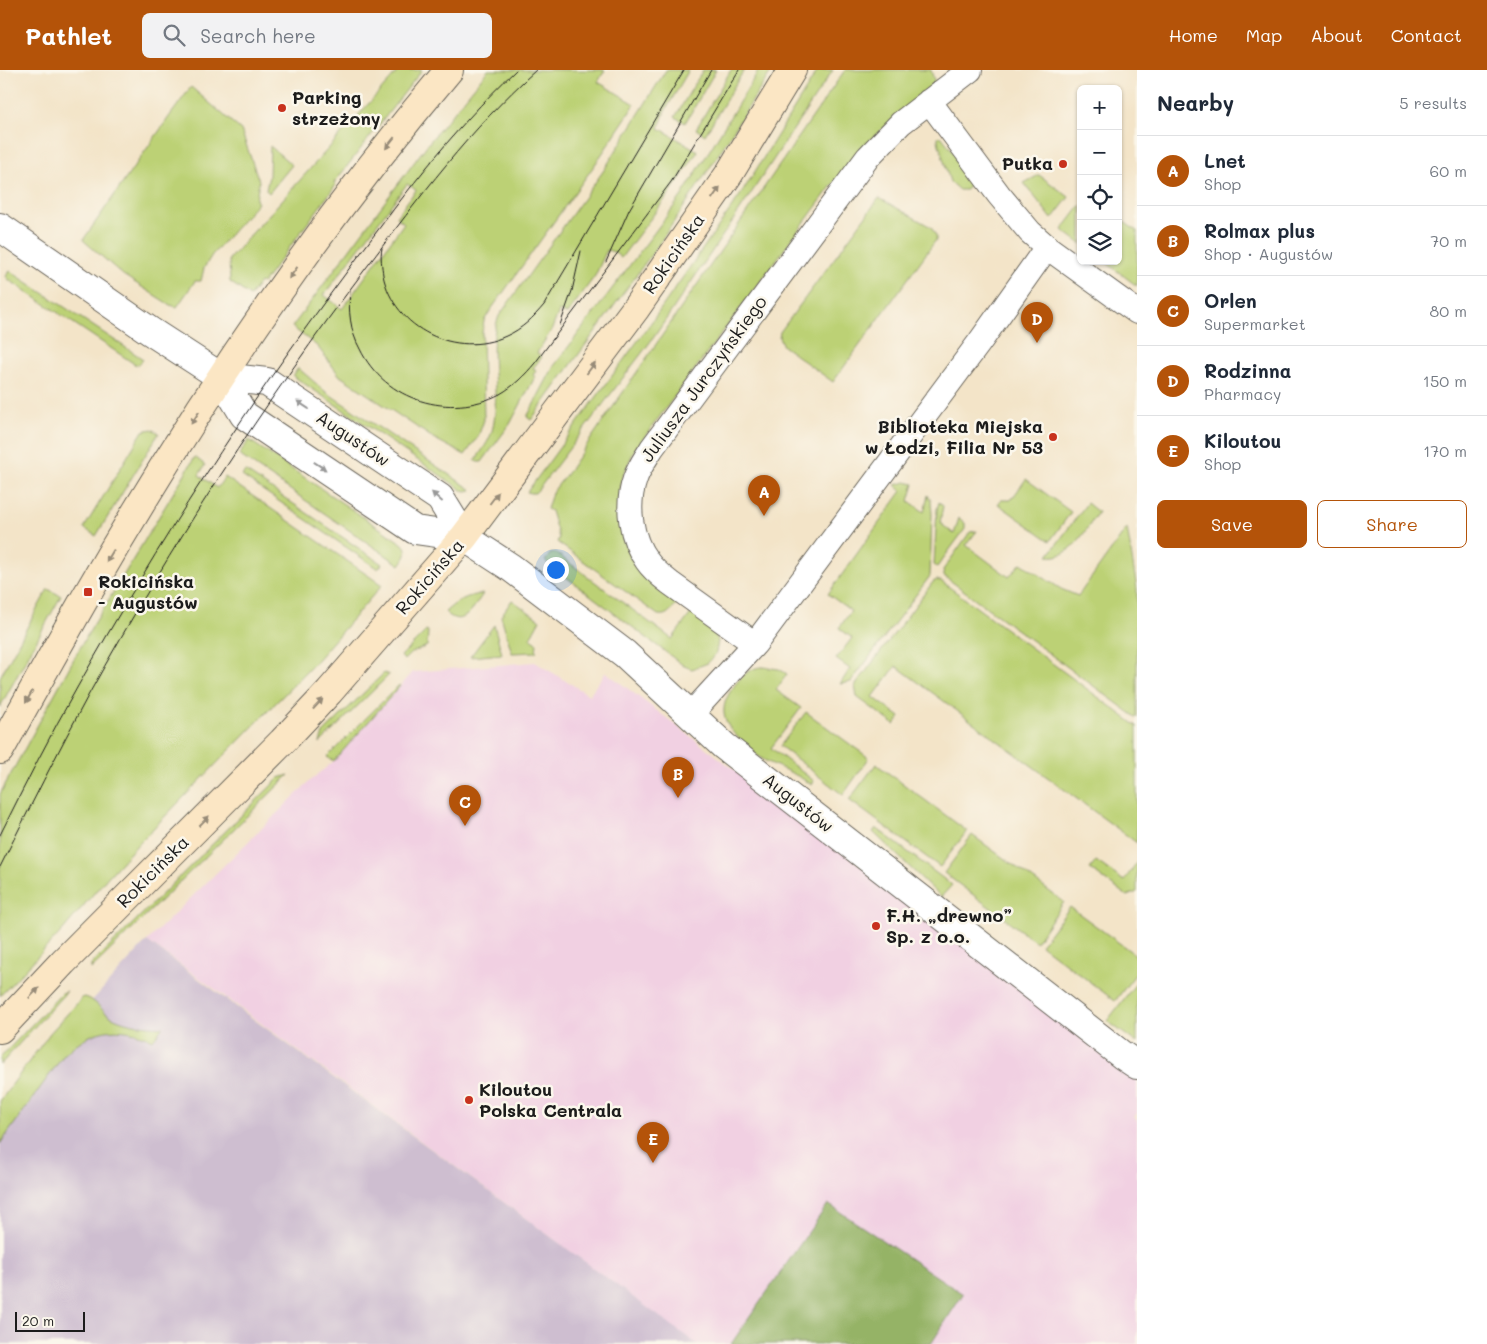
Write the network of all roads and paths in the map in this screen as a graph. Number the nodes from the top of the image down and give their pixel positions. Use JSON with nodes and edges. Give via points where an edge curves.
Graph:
{"nodes":[{"id":1,"x":449,"y":70,"type":"edge"},
{"id":2,"x":792,"y":70,"type":"edge"},
{"id":3,"x":970,"y":70,"type":"edge"},
{"id":4,"x":929,"y":101,"type":"junction"},
{"id":5,"x":0,"y":227,"type":"edge"},
{"id":6,"x":1047,"y":247,"type":"junction"},
{"id":7,"x":1137,"y":312,"type":"edge"},
{"id":8,"x":221,"y":377,"type":"junction"},
{"id":9,"x":464,"y":536,"type":"junction"},
{"id":10,"x":754,"y":644,"type":"junction"},
{"id":11,"x":690,"y":715,"type":"junction"},
{"id":12,"x":0,"y":750,"type":"edge"},
{"id":13,"x":0,"y":1028,"type":"edge"},
{"id":14,"x":1137,"y":1065,"type":"edge"}],
"edges":[{"from":1,"to":8,"type":"main road","one_way":true,"via":[[355,188],[272,300]]},
{"from":9,"to":2,"type":"main road","name":"Rokicińska","one_way":true,"via":[[636,308],[729,174]]},
{"from":3,"to":4,"type":"street","name":"Juliusza Jurczyńskiego"},
{"from":4,"to":6,"type":"street","via":[[1005,202]]},
{"from":4,"to":10,"type":"street","name":"Juliusza Jurczyńskiego","via":[[885,138],[855,173],[652,448],[635,478],[631,496],[633,529],[647,561],[657,573]]},
{"from":5,"to":8,"type":"street","name":"Augustów"},
{"from":6,"to":7,"type":"street"},
{"from":6,"to":10,"type":"street"},
{"from":9,"to":8,"type":"street","name":"Augustów","one_way":true,"via":[[440,498],[279,389],[267,382]]},
{"from":8,"to":9,"type":"street","name":"Augustów","one_way":true,"via":[[244,415],[415,530]]},
{"from":8,"to":12,"type":"main road","one_way":true,"via":[[88,592]]},
{"from":9,"to":11,"type":"street","name":"Augustów","via":[[625,654]]},
{"from":13,"to":9,"type":"main road","name":"Rokicińska","one_way":true,"via":[[282,742]]},
{"from":10,"to":11,"type":"street"},
{"from":11,"to":14,"type":"street","name":"Augustów","via":[[724,746]]}]}
